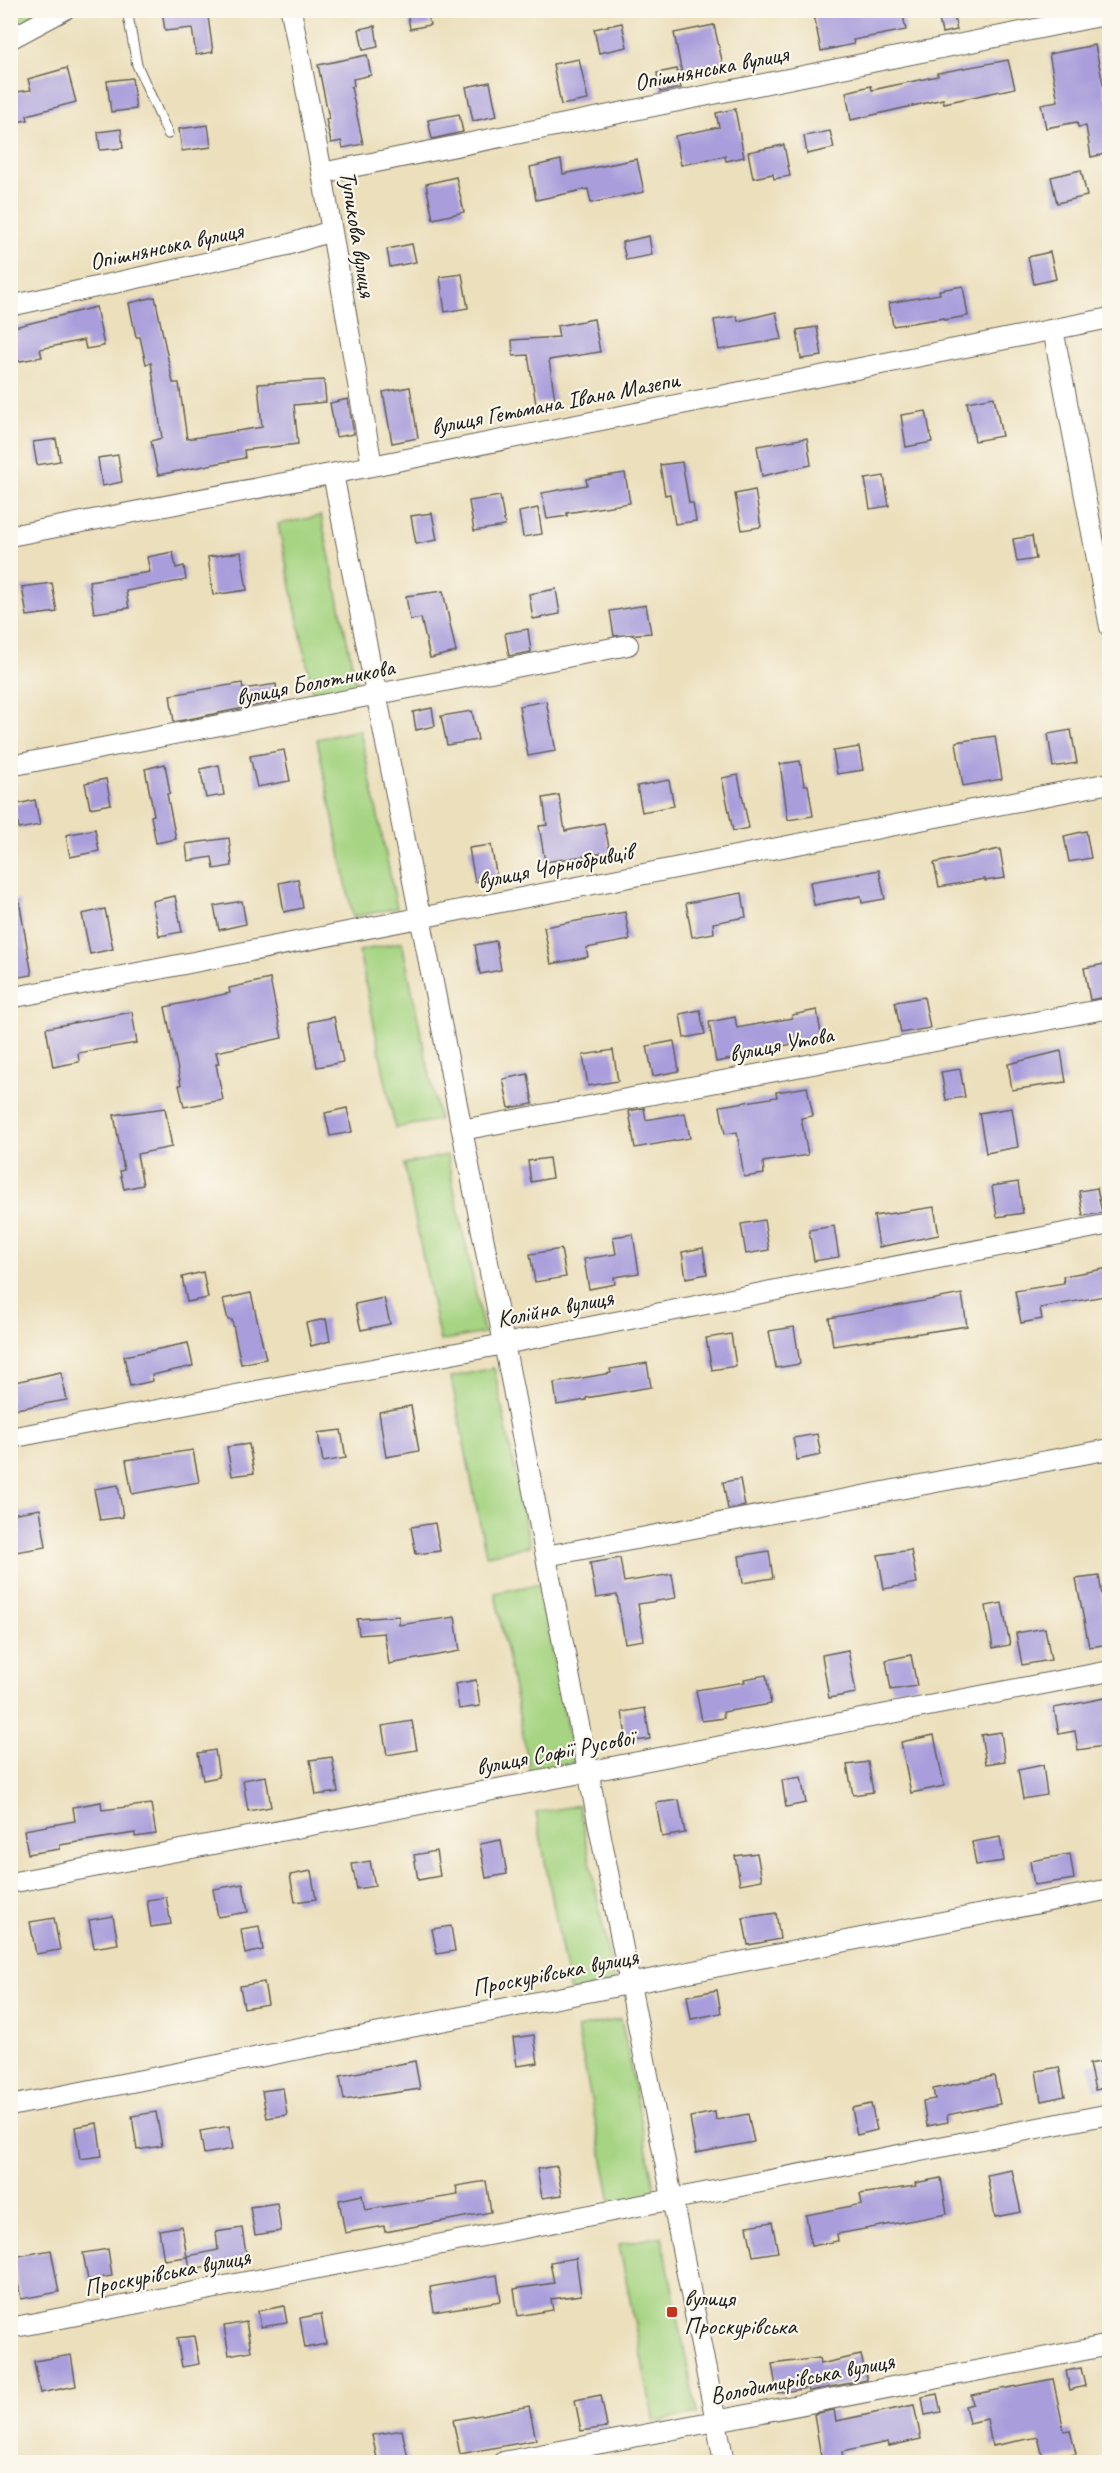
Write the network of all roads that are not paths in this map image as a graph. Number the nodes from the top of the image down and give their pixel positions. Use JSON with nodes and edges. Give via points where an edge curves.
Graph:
{"nodes":[{"id":1,"x":64,"y":10,"type":"edge"},
{"id":2,"x":127,"y":10,"type":"edge"},
{"id":3,"x":291,"y":10,"type":"edge"},
{"id":4,"x":1110,"y":14,"type":"edge"},
{"id":5,"x":10,"y":39,"type":"edge"},
{"id":6,"x":168,"y":134,"type":"dead end"},
{"id":7,"x":322,"y":173,"type":"junction"},
{"id":8,"x":332,"y":231,"type":"junction"},
{"id":9,"x":10,"y":306,"type":"edge"},
{"id":10,"x":1110,"y":318,"type":"edge"},
{"id":11,"x":1053,"y":329,"type":"junction"},
{"id":12,"x":372,"y":466,"type":"junction"},
{"id":13,"x":333,"y":474,"type":"junction"},
{"id":14,"x":10,"y":536,"type":"edge"},
{"id":15,"x":1103,"y":561,"type":"edge"},
{"id":16,"x":1110,"y":627,"type":"edge"},
{"id":17,"x":628,"y":645,"type":"dead end"},
{"id":18,"x":377,"y":696,"type":"junction"},
{"id":19,"x":10,"y":766,"type":"edge"},
{"id":20,"x":1110,"y":783,"type":"edge"},
{"id":21,"x":420,"y":918,"type":"junction"},
{"id":22,"x":10,"y":998,"type":"edge"},
{"id":23,"x":1110,"y":1008,"type":"edge"},
{"id":24,"x":462,"y":1130,"type":"junction"},
{"id":25,"x":1110,"y":1224,"type":"edge"},
{"id":26,"x":504,"y":1344,"type":"junction"},
{"id":27,"x":10,"y":1438,"type":"edge"},
{"id":28,"x":1110,"y":1449,"type":"edge"},
{"id":29,"x":546,"y":1556,"type":"junction"},
{"id":30,"x":1110,"y":1671,"type":"edge"},
{"id":31,"x":588,"y":1772,"type":"junction"},
{"id":32,"x":10,"y":1883,"type":"edge"},
{"id":33,"x":1110,"y":1889,"type":"edge"},
{"id":34,"x":630,"y":1983,"type":"junction"},
{"id":35,"x":10,"y":2106,"type":"edge"},
{"id":36,"x":1110,"y":2114,"type":"edge"},
{"id":37,"x":673,"y":2201,"type":"junction"},
{"id":38,"x":10,"y":2328,"type":"edge"},
{"id":39,"x":1110,"y":2345,"type":"edge"},
{"id":40,"x":716,"y":2421,"type":"junction"},
{"id":41,"x":503,"y":2463,"type":"edge"},
{"id":42,"x":724,"y":2463,"type":"edge"}],
"edges":[{"from":1,"to":5,"type":"street"},
{"from":2,"to":6,"type":"lane","via":[[137,65]]},
{"from":3,"to":7,"type":"street","name":"Тупикова вулиця"},
{"from":4,"to":7,"type":"street","name":"Опішнянська вулиця"},
{"from":7,"to":8,"type":"street","name":"Тупикова вулиця"},
{"from":8,"to":9,"type":"street","name":"Опішнянська вулиця","via":[[264,250]]},
{"from":8,"to":12,"type":"street","name":"Тупикова вулиця"},
{"from":10,"to":11,"type":"street","name":"вулиця Гетьмана Івана Мазепи"},
{"from":11,"to":12,"type":"street","name":"вулиця Гетьмана Івана Мазепи"},
{"from":11,"to":15,"type":"street"},
{"from":12,"to":13,"type":"street","name":"вулиця Гетьмана Івана Мазепи"},
{"from":13,"to":14,"type":"street","name":"вулиця Гетьмана Івана Мазепи"},
{"from":13,"to":18,"type":"street"},
{"from":15,"to":16,"type":"street"},
{"from":17,"to":18,"type":"street","name":"вулиця Болотникова"},
{"from":18,"to":19,"type":"street","name":"вулиця Болотникова"},
{"from":18,"to":21,"type":"street"},
{"from":20,"to":21,"type":"street","name":"вулиця Чорнобривців"},
{"from":21,"to":22,"type":"street","name":"вулиця Чорнобривців"},
{"from":21,"to":24,"type":"street"},
{"from":23,"to":24,"type":"street","name":"вулиця Утова"},
{"from":24,"to":26,"type":"street"},
{"from":25,"to":26,"type":"street","name":"Колійна вулиця"},
{"from":26,"to":27,"type":"street","name":"Колійна вулиця"},
{"from":26,"to":29,"type":"street"},
{"from":28,"to":29,"type":"street"},
{"from":29,"to":31,"type":"street"},
{"from":30,"to":31,"type":"street","name":"вулиця Софії Русової"},
{"from":31,"to":32,"type":"street","name":"вулиця Софії Русової"},
{"from":31,"to":34,"type":"street"},
{"from":33,"to":34,"type":"street","name":"Проскурівська вулиця"},
{"from":34,"to":35,"type":"street","name":"Проскурівська вулиця"},
{"from":34,"to":37,"type":"street"},
{"from":36,"to":37,"type":"street","name":"Проскурівська вулиця"},
{"from":37,"to":38,"type":"street","name":"Проскурівська вулиця"},
{"from":37,"to":40,"type":"street"},
{"from":39,"to":40,"type":"street","name":"Володимирівська вулиця"},
{"from":40,"to":41,"type":"street","name":"Володимирівська вулиця"},
{"from":40,"to":42,"type":"street"}]}
